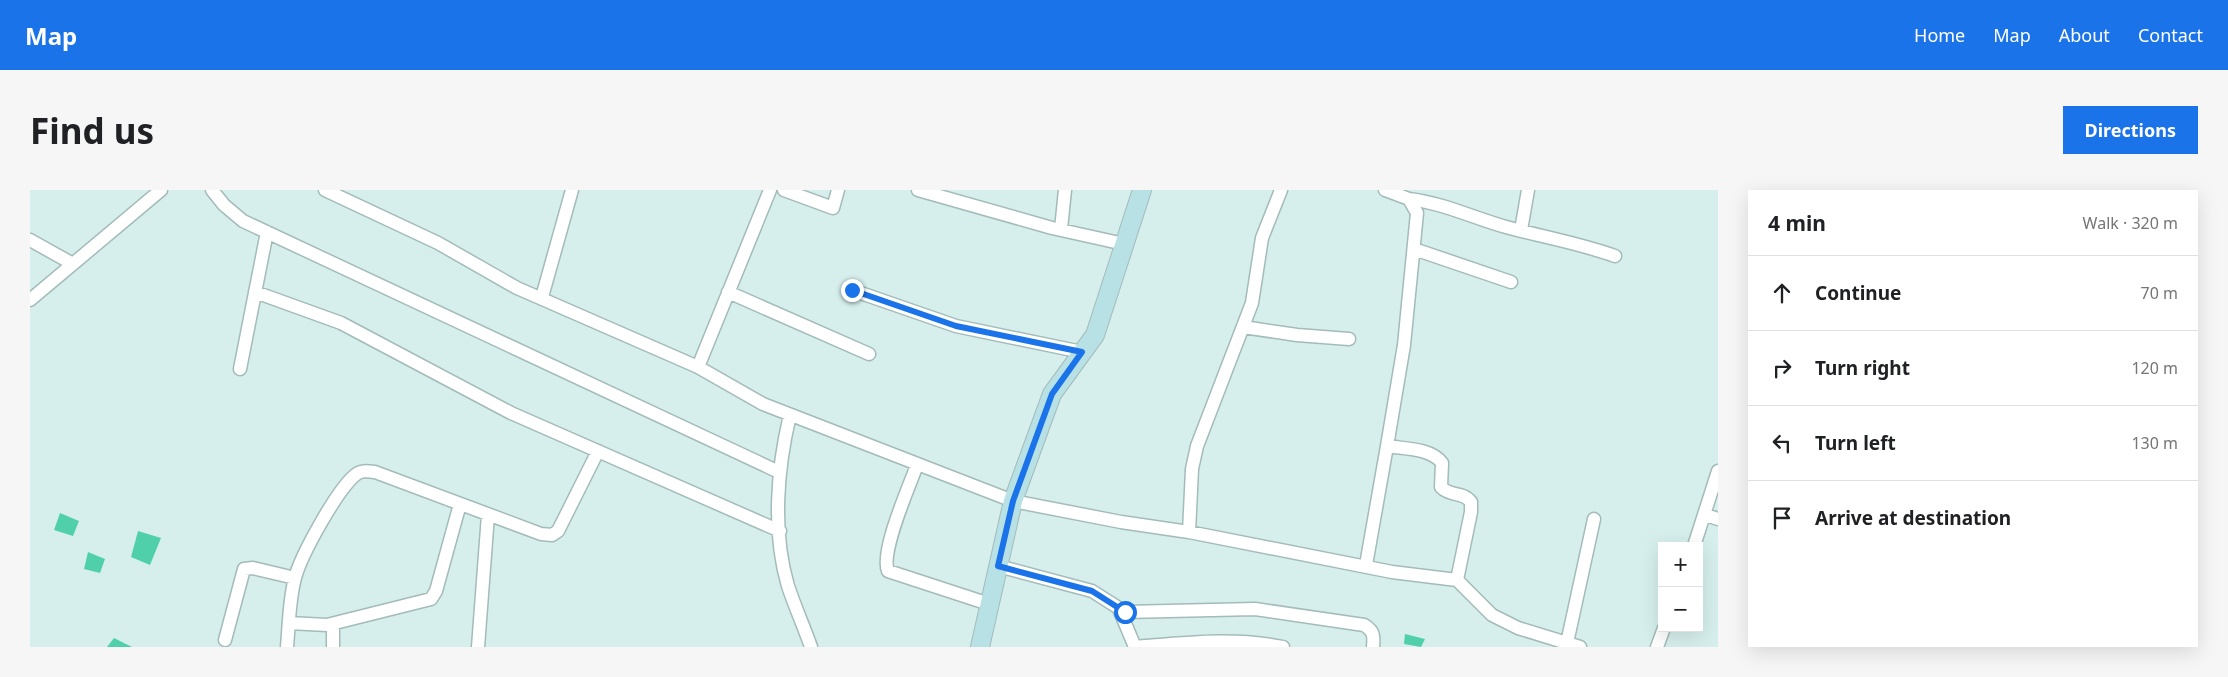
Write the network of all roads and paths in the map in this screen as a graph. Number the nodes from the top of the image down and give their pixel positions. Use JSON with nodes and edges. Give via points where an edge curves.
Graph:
{"nodes":[{"id":1,"x":161,"y":190,"type":"edge"},
{"id":2,"x":212,"y":190,"type":"edge"},
{"id":3,"x":325,"y":190,"type":"edge"},
{"id":4,"x":572,"y":190,"type":"edge"},
{"id":5,"x":770,"y":190,"type":"edge"},
{"id":6,"x":784,"y":190,"type":"edge"},
{"id":7,"x":838,"y":190,"type":"edge"},
{"id":8,"x":918,"y":190,"type":"edge"},
{"id":9,"x":1065,"y":190,"type":"edge"},
{"id":10,"x":1142,"y":190,"type":"edge"},
{"id":11,"x":1281,"y":190,"type":"edge"},
{"id":12,"x":1385,"y":190,"type":"edge"},
{"id":13,"x":1528,"y":190,"type":"edge"},
{"id":14,"x":1409,"y":199,"type":"junction"},
{"id":15,"x":1061,"y":230,"type":"junction"},
{"id":16,"x":1521,"y":230,"type":"junction"},
{"id":17,"x":267,"y":232,"type":"junction"},
{"id":18,"x":30,"y":240,"type":"edge"},
{"id":19,"x":1124,"y":244,"type":"junction"},
{"id":20,"x":1414,"y":249,"type":"junction"},
{"id":21,"x":1615,"y":256,"type":"dead end"},
{"id":22,"x":73,"y":264,"type":"junction"},
{"id":23,"x":1511,"y":282,"type":"dead end"},
{"id":24,"x":852,"y":290,"type":"dead end"},
{"id":25,"x":255,"y":292,"type":"junction"},
{"id":26,"x":728,"y":292,"type":"junction"},
{"id":27,"x":542,"y":297,"type":"junction"},
{"id":28,"x":30,"y":300,"type":"edge"},
{"id":29,"x":1243,"y":327,"type":"junction"},
{"id":30,"x":1349,"y":339,"type":"dead end"},
{"id":31,"x":1082,"y":352,"type":"junction"},
{"id":32,"x":869,"y":354,"type":"dead end"},
{"id":33,"x":698,"y":367,"type":"junction"},
{"id":34,"x":240,"y":369,"type":"dead end"},
{"id":35,"x":790,"y":415,"type":"junction"},
{"id":36,"x":1387,"y":446,"type":"junction"},
{"id":37,"x":598,"y":451,"type":"junction"},
{"id":38,"x":917,"y":465,"type":"junction"},
{"id":39,"x":1718,"y":471,"type":"edge"},
{"id":40,"x":780,"y":472,"type":"junction"},
{"id":41,"x":1013,"y":501,"type":"junction"},
{"id":42,"x":460,"y":504,"type":"junction"},
{"id":43,"x":488,"y":515,"type":"junction"},
{"id":44,"x":1706,"y":515,"type":"junction"},
{"id":45,"x":1594,"y":519,"type":"dead end"},
{"id":46,"x":1718,"y":519,"type":"edge"},
{"id":47,"x":780,"y":531,"type":"junction"},
{"id":48,"x":1190,"y":532,"type":"junction"},
{"id":49,"x":1696,"y":542,"type":"edge"},
{"id":50,"x":1366,"y":565,"type":"junction"},
{"id":51,"x":998,"y":566,"type":"junction"},
{"id":52,"x":295,"y":578,"type":"junction"},
{"id":53,"x":1457,"y":580,"type":"junction"},
{"id":54,"x":989,"y":604,"type":"junction"},
{"id":55,"x":1119,"y":609,"type":"junction"},
{"id":56,"x":289,"y":623,"type":"junction"},
{"id":57,"x":333,"y":624,"type":"junction"},
{"id":58,"x":1663,"y":632,"type":"edge"},
{"id":59,"x":225,"y":640,"type":"dead end"},
{"id":60,"x":1567,"y":643,"type":"junction"},
{"id":61,"x":287,"y":647,"type":"edge"},
{"id":62,"x":333,"y":647,"type":"edge"},
{"id":63,"x":478,"y":647,"type":"edge"},
{"id":64,"x":811,"y":647,"type":"edge"},
{"id":65,"x":980,"y":647,"type":"edge"},
{"id":66,"x":1135,"y":647,"type":"edge"},
{"id":67,"x":1283,"y":647,"type":"edge"},
{"id":68,"x":1373,"y":647,"type":"edge"},
{"id":69,"x":1580,"y":647,"type":"edge"},
{"id":70,"x":1657,"y":647,"type":"edge"}],
"edges":[{"from":1,"to":22,"type":"street"},
{"from":2,"to":17,"type":"street","via":[[244,221]]},
{"from":3,"to":27,"type":"street","via":[[438,243],[517,288]]},
{"from":4,"to":27,"type":"street"},
{"from":5,"to":26,"type":"street"},
{"from":6,"to":7,"type":"street","via":[[833,208]]},
{"from":8,"to":15,"type":"street"},
{"from":9,"to":15,"type":"street"},
{"from":10,"to":19,"type":"street"},
{"from":11,"to":29,"type":"street","via":[[1262,238],[1252,303]]},
{"from":12,"to":14,"type":"street"},
{"from":13,"to":16,"type":"street"},
{"from":14,"to":16,"type":"street","via":[[1430,202]]},
{"from":14,"to":20,"type":"street","via":[[1417,213]]},
{"from":15,"to":19,"type":"street"},
{"from":16,"to":21,"type":"street","via":[[1567,240]]},
{"from":17,"to":25,"type":"street"},
{"from":17,"to":40,"type":"street"},
{"from":18,"to":22,"type":"street"},
{"from":19,"to":31,"type":"street","via":[[1095,335]]},
{"from":20,"to":23,"type":"street"},
{"from":20,"to":36,"type":"street","via":[[1404,345]]},
{"from":22,"to":28,"type":"street"},
{"from":24,"to":31,"type":"street","via":[[956,326]]},
{"from":25,"to":34,"type":"street"},
{"from":25,"to":37,"type":"street","via":[[341,323],[511,413]]},
{"from":26,"to":32,"type":"street"},
{"from":26,"to":33,"type":"street"},
{"from":27,"to":33,"type":"street"},
{"from":29,"to":30,"type":"street"},
{"from":29,"to":48,"type":"street","via":[[1197,446],[1192,469]]},
{"from":31,"to":41,"type":"street","via":[[1052,394]]},
{"from":33,"to":35,"type":"street","via":[[763,404]]},
{"from":35,"to":38,"type":"street"},
{"from":35,"to":40,"type":"street"},
{"from":36,"to":50,"type":"street"},
{"from":36,"to":53,"type":"street","via":[[1437,456],[1442,462],[1441,488],[1462,494],[1471,502]]},
{"from":37,"to":43,"type":"street","via":[[558,530],[552,535]]},
{"from":37,"to":47,"type":"street"},
{"from":38,"to":41,"type":"street"},
{"from":38,"to":54,"type":"street","via":[[888,546],[885,564],[888,571]]},
{"from":39,"to":44,"type":"street"},
{"from":40,"to":47,"type":"street"},
{"from":41,"to":48,"type":"street"},
{"from":41,"to":51,"type":"street"},
{"from":42,"to":43,"type":"street"},
{"from":42,"to":52,"type":"street","via":[[375,472],[364,471],[355,475],[306,550]]},
{"from":42,"to":57,"type":"street","via":[[431,599]]},
{"from":43,"to":63,"type":"street"},
{"from":44,"to":46,"type":"street"},
{"from":44,"to":49,"type":"street"},
{"from":45,"to":60,"type":"street"},
{"from":47,"to":64,"type":"street","via":[[788,586]]},
{"from":48,"to":50,"type":"street"},
{"from":50,"to":53,"type":"street","via":[[1392,572]]},
{"from":51,"to":54,"type":"street"},
{"from":51,"to":55,"type":"street","via":[[1092,591]]},
{"from":52,"to":56,"type":"street"},
{"from":52,"to":59,"type":"street","via":[[253,568],[244,569]]},
{"from":53,"to":60,"type":"street","via":[[1492,615],[1518,628]]},
{"from":54,"to":65,"type":"street"},
{"from":55,"to":66,"type":"street"},
{"from":55,"to":68,"type":"street","via":[[1142,613],[1208,609],[1279,611],[1364,625],[1374,634]]},
{"from":56,"to":57,"type":"street"},
{"from":56,"to":61,"type":"street"},
{"from":57,"to":62,"type":"street"},
{"from":58,"to":70,"type":"street"},
{"from":60,"to":69,"type":"street"},
{"from":66,"to":67,"type":"street","via":[[1216,641]]}]}
